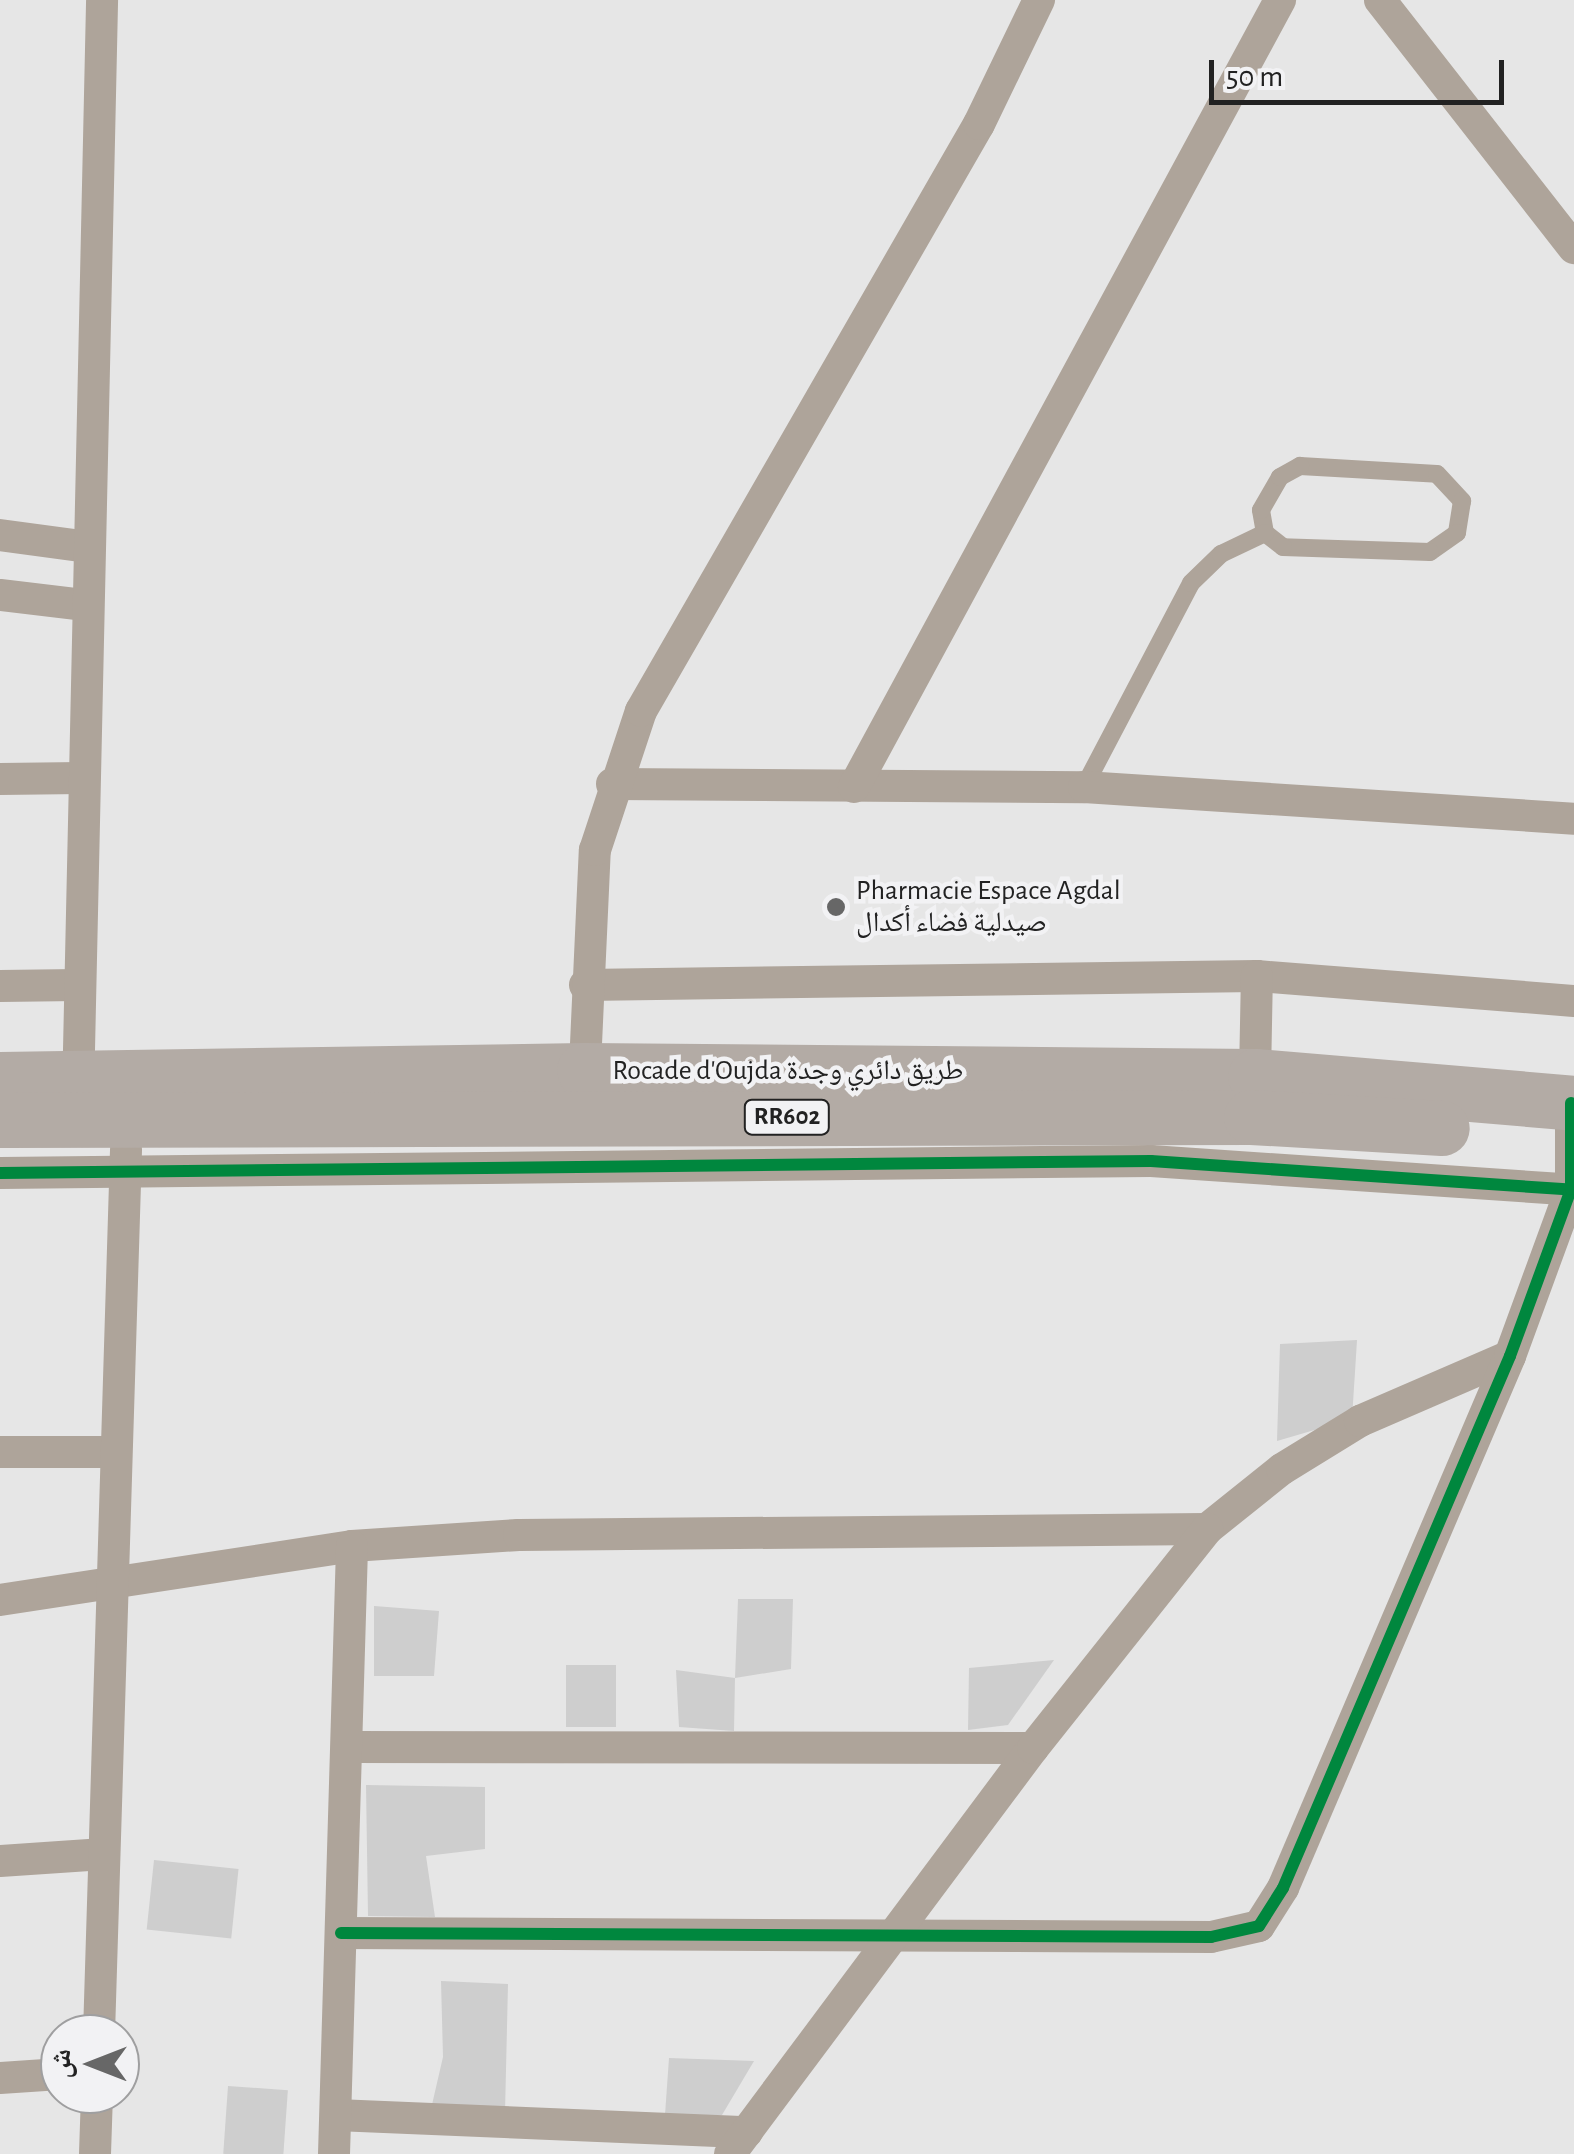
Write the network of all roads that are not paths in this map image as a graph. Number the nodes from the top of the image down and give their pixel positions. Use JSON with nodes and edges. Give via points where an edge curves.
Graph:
{"nodes":[{"id":1,"x":102,"y":0,"type":"edge"},
{"id":2,"x":1039,"y":0,"type":"edge"},
{"id":3,"x":1280,"y":0,"type":"edge"},
{"id":4,"x":1380,"y":0,"type":"edge"},
{"id":5,"x":1574,"y":248,"type":"edge"},
{"id":6,"x":1265,"y":533,"type":"junction"},
{"id":7,"x":0,"y":536,"type":"edge"},
{"id":8,"x":89,"y":547,"type":"junction"},
{"id":9,"x":0,"y":595,"type":"edge"},
{"id":10,"x":85,"y":605,"type":"junction"},
{"id":11,"x":81,"y":778,"type":"junction"},
{"id":12,"x":0,"y":779,"type":"edge"},
{"id":13,"x":612,"y":784,"type":"junction"},
{"id":14,"x":854,"y":786,"type":"junction"},
{"id":15,"x":1084,"y":787,"type":"junction"},
{"id":16,"x":1574,"y":818,"type":"edge"},
{"id":17,"x":1257,"y":976,"type":"junction"},
{"id":18,"x":78,"y":985,"type":"junction"},
{"id":19,"x":585,"y":985,"type":"junction"},
{"id":20,"x":0,"y":986,"type":"edge"},
{"id":21,"x":1574,"y":1002,"type":"edge"},
{"id":22,"x":1255,"y":1076,"type":"junction"},
{"id":23,"x":0,"y":1078,"type":"edge"},
{"id":24,"x":584,"y":1094,"type":"junction"},
{"id":25,"x":107,"y":1113,"type":"junction"},
{"id":26,"x":0,"y":1120,"type":"edge"},
{"id":27,"x":1572,"y":1144,"type":"edge"},
{"id":28,"x":0,"y":1173,"type":"edge"},
{"id":29,"x":1510,"y":1356,"type":"junction"},
{"id":30,"x":0,"y":1452,"type":"edge"},
{"id":31,"x":114,"y":1452,"type":"junction"},
{"id":32,"x":1207,"y":1529,"type":"junction"},
{"id":33,"x":352,"y":1546,"type":"junction"},
{"id":34,"x":110,"y":1581,"type":"junction"},
{"id":35,"x":0,"y":1600,"type":"edge"},
{"id":36,"x":348,"y":1746,"type":"junction"},
{"id":37,"x":1033,"y":1748,"type":"junction"},
{"id":38,"x":104,"y":1854,"type":"junction"},
{"id":39,"x":0,"y":1861,"type":"edge"},
{"id":40,"x":341,"y":1934,"type":"junction"},
{"id":41,"x":893,"y":1934,"type":"junction"},
{"id":42,"x":100,"y":2014,"type":"edge"},
{"id":43,"x":40,"y":2075,"type":"edge"},
{"id":44,"x":0,"y":2078,"type":"edge"},
{"id":45,"x":97,"y":2114,"type":"edge"},
{"id":46,"x":336,"y":2115,"type":"junction"},
{"id":47,"x":738,"y":2143,"type":"edge"},
{"id":48,"x":95,"y":2154,"type":"edge"},
{"id":49,"x":334,"y":2154,"type":"edge"}],
"edges":[{"from":1,"to":8,"type":"street"},
{"from":2,"to":13,"type":"street","via":[[979,124],[640,711]]},
{"from":3,"to":14,"type":"street"},
{"from":4,"to":5,"type":"street"},
{"from":6,"to":6,"type":"lane","via":[[1265,499],[1280,477],[1300,466],[1437,474],[1462,501],[1457,533],[1430,552],[1294,548]]},
{"from":6,"to":15,"type":"lane","via":[[1221,554],[1191,583]]},
{"from":7,"to":8,"type":"street"},
{"from":8,"to":10,"type":"street"},
{"from":9,"to":10,"type":"street"},
{"from":10,"to":11,"type":"street"},
{"from":11,"to":12,"type":"street"},
{"from":11,"to":18,"type":"street"},
{"from":13,"to":14,"type":"street"},
{"from":13,"to":19,"type":"street","via":[[595,850]]},
{"from":14,"to":15,"type":"street"},
{"from":15,"to":16,"type":"street"},
{"from":17,"to":19,"type":"street"},
{"from":17,"to":21,"type":"street"},
{"from":17,"to":22,"type":"street"},
{"from":18,"to":20,"type":"street"},
{"from":18,"to":25,"type":"street"},
{"from":19,"to":24,"type":"street"},
{"from":22,"to":24,"type":"highway","name":"Rocade d'Oujda طريق دائري وجدة","number":"RR602"},
{"from":22,"to":27,"type":"highway","name":"Rocade d'Oujda طريق دائري وجدة","number":"RR602"},
{"from":23,"to":25,"type":"highway","name":"Rocade d'Oujda طريق دائري وجدة","number":"RR602"},
{"from":24,"to":25,"type":"highway","name":"Rocade d'Oujda طريق دائري وجدة","number":"RR602"},
{"from":24,"to":27,"type":"highway","name":"Rocade d'Oujda طريق دائري وجدة","number":"RR602","via":[[1251,1117]]},
{"from":25,"to":26,"type":"highway","name":"Rocade d'Oujda طريق دائري وجدة","number":"RR602"},
{"from":25,"to":27,"type":"street","via":[[1151,1161]]},
{"from":25,"to":28,"type":"street"},
{"from":25,"to":31,"type":"street"},
{"from":27,"to":29,"type":"street"},
{"from":29,"to":32,"type":"street","via":[[1360,1421],[1282,1469]]},
{"from":29,"to":41,"type":"street","via":[[1284,1888],[1259,1926],[1211,1937]]},
{"from":30,"to":31,"type":"street"},
{"from":31,"to":34,"type":"street"},
{"from":32,"to":33,"type":"street","via":[[519,1536]]},
{"from":32,"to":37,"type":"street"},
{"from":33,"to":34,"type":"street"},
{"from":33,"to":36,"type":"street"},
{"from":34,"to":35,"type":"street"},
{"from":34,"to":38,"type":"street"},
{"from":36,"to":37,"type":"street"},
{"from":36,"to":40,"type":"street"},
{"from":37,"to":41,"type":"street"},
{"from":38,"to":39,"type":"street"},
{"from":38,"to":42,"type":"street"},
{"from":40,"to":41,"type":"street"},
{"from":40,"to":46,"type":"street"},
{"from":41,"to":47,"type":"street"},
{"from":43,"to":44,"type":"street"},
{"from":45,"to":48,"type":"street"},
{"from":46,"to":47,"type":"street"},
{"from":46,"to":49,"type":"street"}]}
